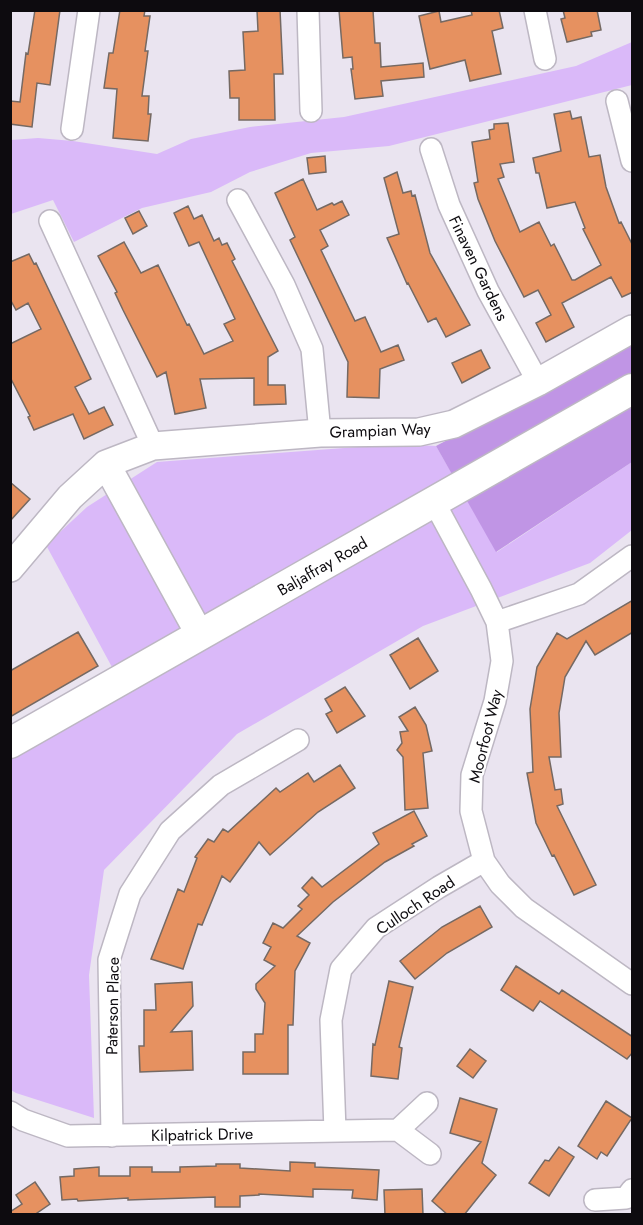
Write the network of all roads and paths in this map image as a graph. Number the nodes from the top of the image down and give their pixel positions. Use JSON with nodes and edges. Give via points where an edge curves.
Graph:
{"nodes":[{"id":1,"x":89,"y":10,"type":"edge"},
{"id":2,"x":308,"y":10,"type":"edge"},
{"id":3,"x":535,"y":10,"type":"edge"},
{"id":4,"x":545,"y":59,"type":"dead end"},
{"id":5,"x":616,"y":101,"type":"dead end"},
{"id":6,"x":311,"y":111,"type":"dead end"},
{"id":7,"x":72,"y":129,"type":"dead end"},
{"id":8,"x":431,"y":149,"type":"dead end"},
{"id":9,"x":633,"y":161,"type":"edge"},
{"id":10,"x":238,"y":200,"type":"dead end"},
{"id":11,"x":50,"y":221,"type":"dead end"},
{"id":12,"x":633,"y":329,"type":"edge"},
{"id":13,"x":537,"y":382,"type":"junction"},
{"id":14,"x":633,"y":389,"type":"edge"},
{"id":15,"x":320,"y":433,"type":"junction"},
{"id":16,"x":153,"y":446,"type":"junction"},
{"id":17,"x":106,"y":464,"type":"junction"},
{"id":18,"x":434,"y":502,"type":"junction"},
{"id":19,"x":633,"y":556,"type":"edge"},
{"id":20,"x":13,"y":559,"type":"edge"},
{"id":21,"x":497,"y":622,"type":"junction"},
{"id":22,"x":200,"y":635,"type":"junction"},
{"id":23,"x":298,"y":740,"type":"dead end"},
{"id":24,"x":10,"y":743,"type":"edge"},
{"id":25,"x":484,"y":861,"type":"junction"},
{"id":26,"x":633,"y":984,"type":"edge"},
{"id":27,"x":427,"y":1103,"type":"dead end"},
{"id":28,"x":15,"y":1121,"type":"edge"},
{"id":29,"x":398,"y":1130,"type":"junction"},
{"id":30,"x":335,"y":1131,"type":"junction"},
{"id":31,"x":112,"y":1136,"type":"junction"},
{"id":32,"x":430,"y":1154,"type":"dead end"},
{"id":33,"x":630,"y":1199,"type":"edge"},
{"id":34,"x":596,"y":1200,"type":"dead end"}],
"edges":[{"from":1,"to":7,"type":"street"},
{"from":2,"to":6,"type":"street"},
{"from":3,"to":4,"type":"street"},
{"from":5,"to":9,"type":"street"},
{"from":8,"to":13,"type":"street","name":"Finaven Gardens","via":[[448,205]]},
{"from":10,"to":15,"type":"street","via":[[284,285],[312,348]]},
{"from":11,"to":16,"type":"street"},
{"from":12,"to":13,"type":"street","name":"Grampian Way"},
{"from":13,"to":15,"type":"street","name":"Grampian Way","via":[[454,424],[419,432]]},
{"from":14,"to":18,"type":"main road","name":"Baljaffray Road"},
{"from":15,"to":16,"type":"street","name":"Grampian Way"},
{"from":16,"to":17,"type":"street","name":"Grampian Way"},
{"from":17,"to":20,"type":"street","name":"Grampian Way"},
{"from":17,"to":22,"type":"street"},
{"from":18,"to":21,"type":"street","name":"Moorfoot Way"},
{"from":18,"to":22,"type":"main road","name":"Baljaffray Road"},
{"from":19,"to":21,"type":"street","via":[[579,594]]},
{"from":21,"to":25,"type":"street","name":"Moorfoot Way","via":[[502,661],[495,701],[472,775],[471,811]]},
{"from":22,"to":24,"type":"main road","name":"Baljaffray Road"},
{"from":23,"to":31,"type":"street","name":"Paterson Place","via":[[221,784],[170,831],[130,894],[110,960]]},
{"from":25,"to":26,"type":"street","name":"Moorfoot Way","via":[[524,908]]},
{"from":25,"to":30,"type":"street","name":"Culloch Road","via":[[376,928],[341,969],[331,1020]]},
{"from":27,"to":29,"type":"street"},
{"from":28,"to":31,"type":"street","name":"Kilpatrick Drive","via":[[68,1136]]},
{"from":29,"to":30,"type":"street","name":"Kilpatrick Drive"},
{"from":29,"to":32,"type":"street"},
{"from":30,"to":31,"type":"street","name":"Kilpatrick Drive"},
{"from":33,"to":34,"type":"street"}]}
